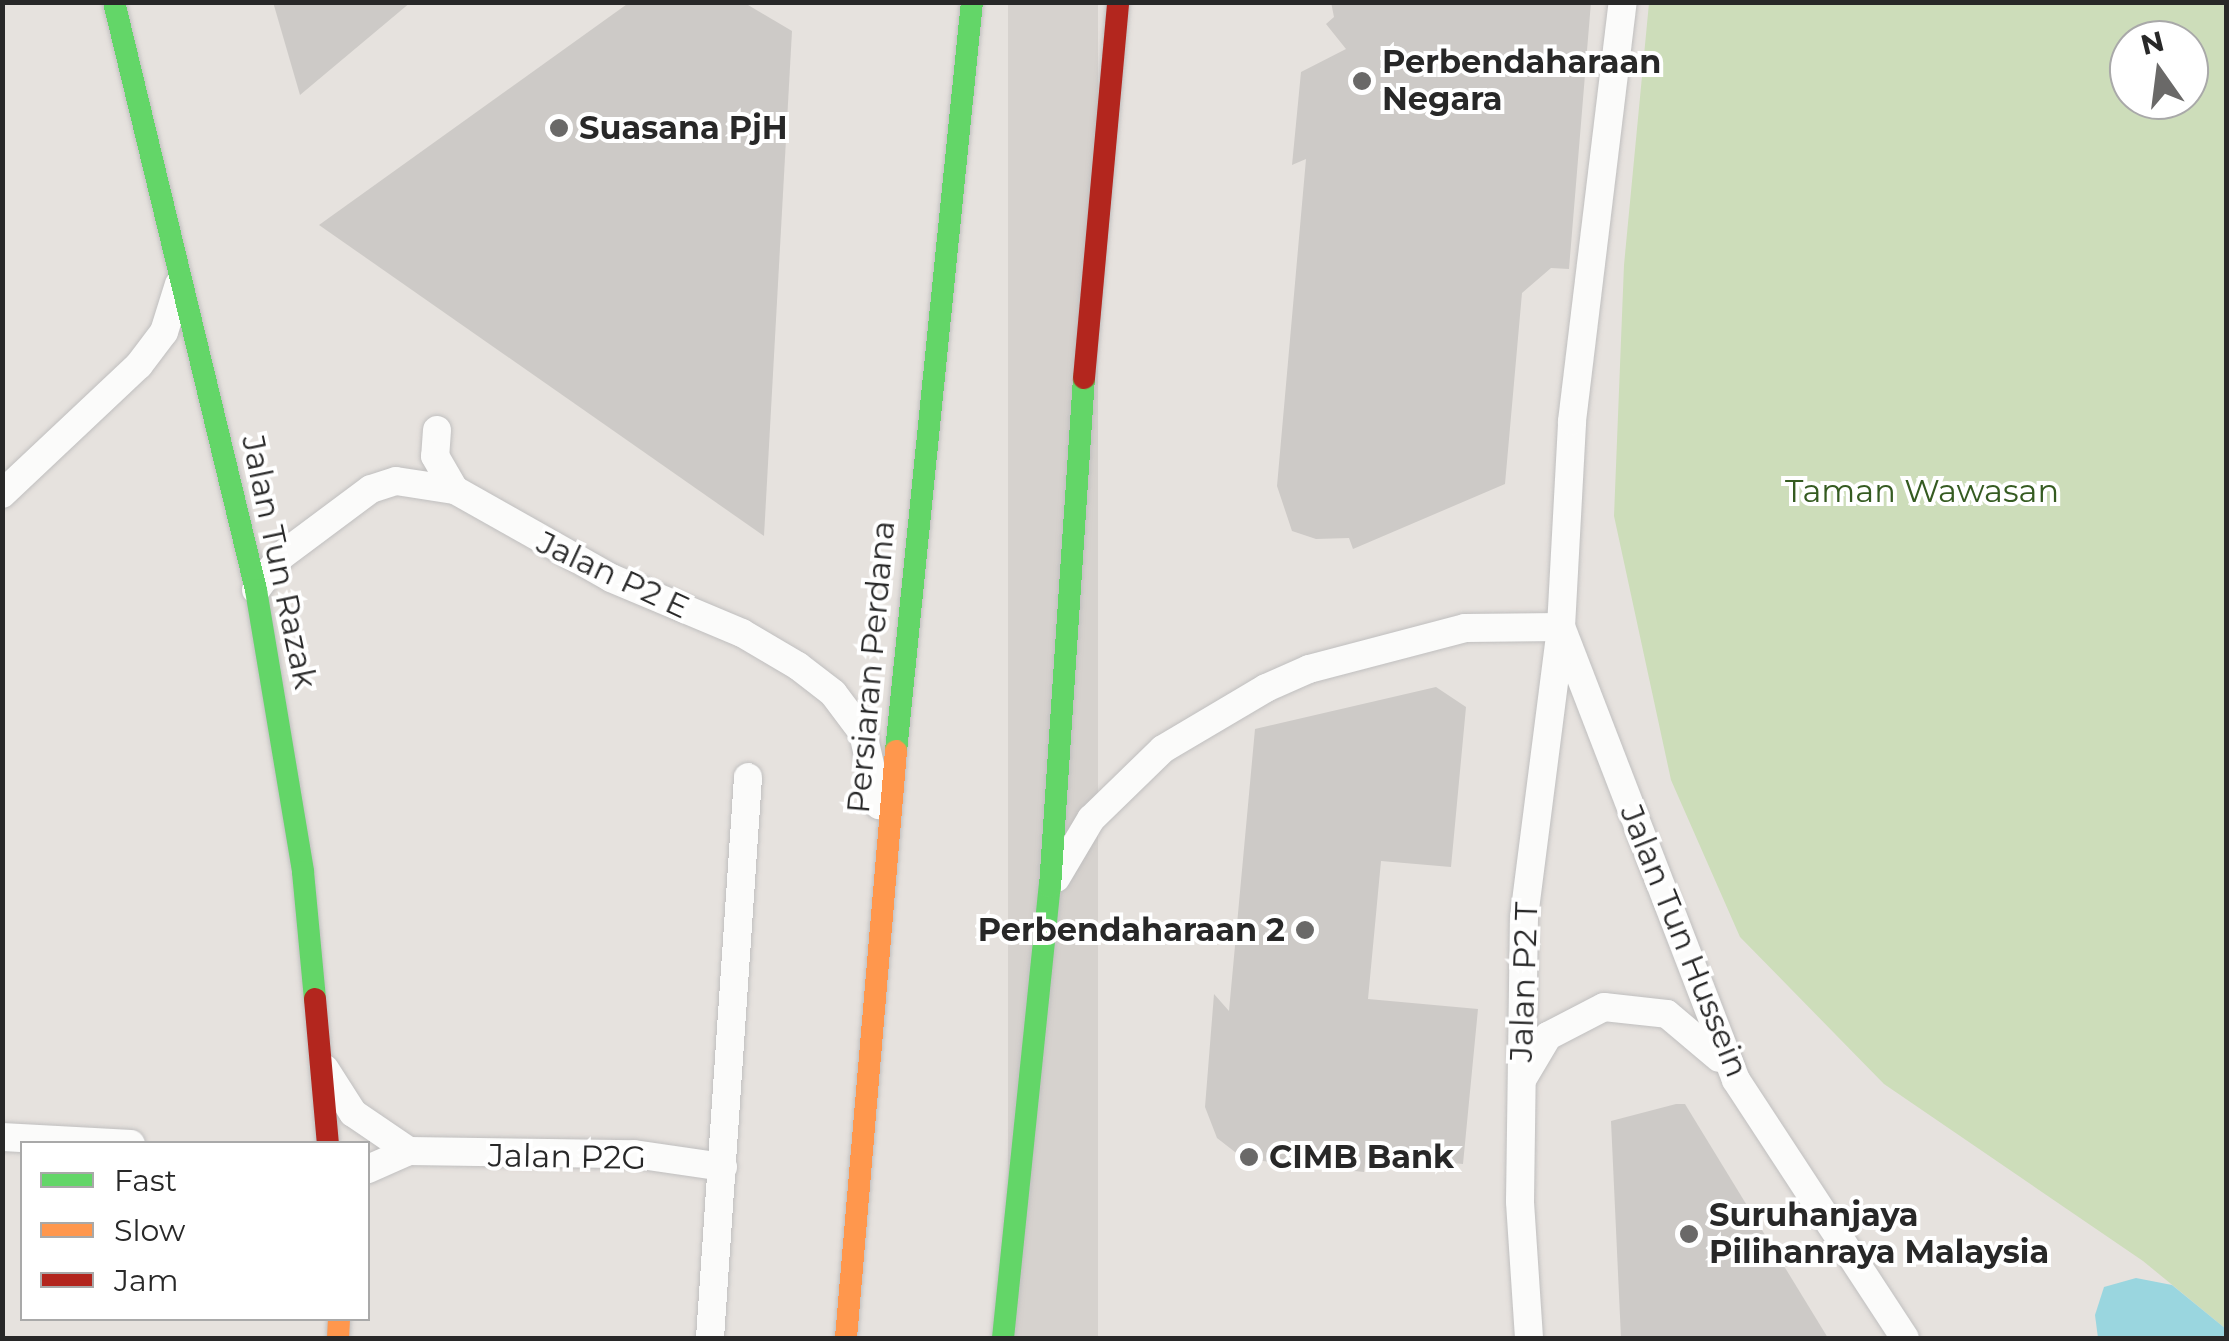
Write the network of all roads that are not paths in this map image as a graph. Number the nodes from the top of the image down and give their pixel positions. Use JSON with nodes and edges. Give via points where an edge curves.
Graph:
{"nodes":[{"id":1,"x":114,"y":2,"type":"edge"},
{"id":2,"x":972,"y":2,"type":"edge"},
{"id":3,"x":1118,"y":2,"type":"edge"},
{"id":4,"x":1624,"y":2,"type":"edge"},
{"id":5,"x":179,"y":263,"type":"junction"},
{"id":6,"x":438,"y":430,"type":"dead end"},
{"id":7,"x":455,"y":490,"type":"junction"},
{"id":8,"x":2,"y":494,"type":"edge"},
{"id":9,"x":256,"y":590,"type":"junction"},
{"id":10,"x":1561,"y":627,"type":"junction"},
{"id":11,"x":748,"y":777,"type":"dead end"},
{"id":12,"x":886,"y":852,"type":"junction"},
{"id":13,"x":1050,"y":886,"type":"junction"},
{"id":14,"x":320,"y":1058,"type":"junction"},
{"id":15,"x":1736,"y":1080,"type":"junction"},
{"id":16,"x":1519,"y":1090,"type":"junction"},
{"id":17,"x":2,"y":1137,"type":"edge"},
{"id":18,"x":76,"y":1141,"type":"edge"},
{"id":19,"x":328,"y":1141,"type":"edge"},
{"id":20,"x":410,"y":1151,"type":"junction"},
{"id":21,"x":370,"y":1168,"type":"edge"},
{"id":22,"x":724,"y":1168,"type":"junction"},
{"id":23,"x":710,"y":1338,"type":"edge"},
{"id":24,"x":846,"y":1338,"type":"edge"},
{"id":25,"x":1003,"y":1338,"type":"edge"},
{"id":26,"x":1528,"y":1338,"type":"edge"},
{"id":27,"x":1905,"y":1338,"type":"edge"}],
"edges":[{"from":1,"to":5,"type":"main road","name":"Jalan Tun Razak"},
{"from":2,"to":12,"type":"main road","name":"Persiaran Perdana"},
{"from":3,"to":13,"type":"main road","via":[[1074,485]]},
{"from":4,"to":10,"type":"street","name":"Jalan P2 T","via":[[1572,420]]},
{"from":5,"to":8,"type":"street","via":[[178,295],[164,332],[139,365]]},
{"from":5,"to":9,"type":"main road","name":"Jalan Tun Razak"},
{"from":6,"to":7,"type":"street","via":[[436,456]]},
{"from":7,"to":9,"type":"street","name":"Jalan P2 E","via":[[396,482],[371,489],[281,556]]},
{"from":7,"to":12,"type":"street","name":"Jalan P2 E","via":[[611,578],[742,633],[833,694],[863,733]]},
{"from":9,"to":14,"type":"main road","name":"Jalan Tun Razak","via":[[303,872]]},
{"from":10,"to":13,"type":"street","via":[[1465,628],[1308,670],[1266,688],[1163,749],[1114,794]]},
{"from":10,"to":15,"type":"street","name":"Jalan Tun Hussein"},
{"from":10,"to":16,"type":"street","name":"Jalan P2 T","via":[[1524,917]]},
{"from":11,"to":22,"type":"street"},
{"from":12,"to":24,"type":"main road","name":"Persiaran Perdana"},
{"from":13,"to":25,"type":"main road"},
{"from":14,"to":19,"type":"main road","name":"Jalan Tun Razak"},
{"from":14,"to":20,"type":"street","via":[[353,1113]]},
{"from":15,"to":16,"type":"street","via":[[1695,1031],[1667,1014],[1604,1007],[1548,1036],[1528,1061]]},
{"from":15,"to":27,"type":"street","name":"Jalan Tun Hussein"},
{"from":16,"to":26,"type":"street","name":"Jalan P2 T"},
{"from":17,"to":18,"type":"street"},
{"from":20,"to":21,"type":"street"},
{"from":20,"to":22,"type":"street","name":"Jalan P2G","via":[[634,1154]]},
{"from":22,"to":23,"type":"street"}]}
